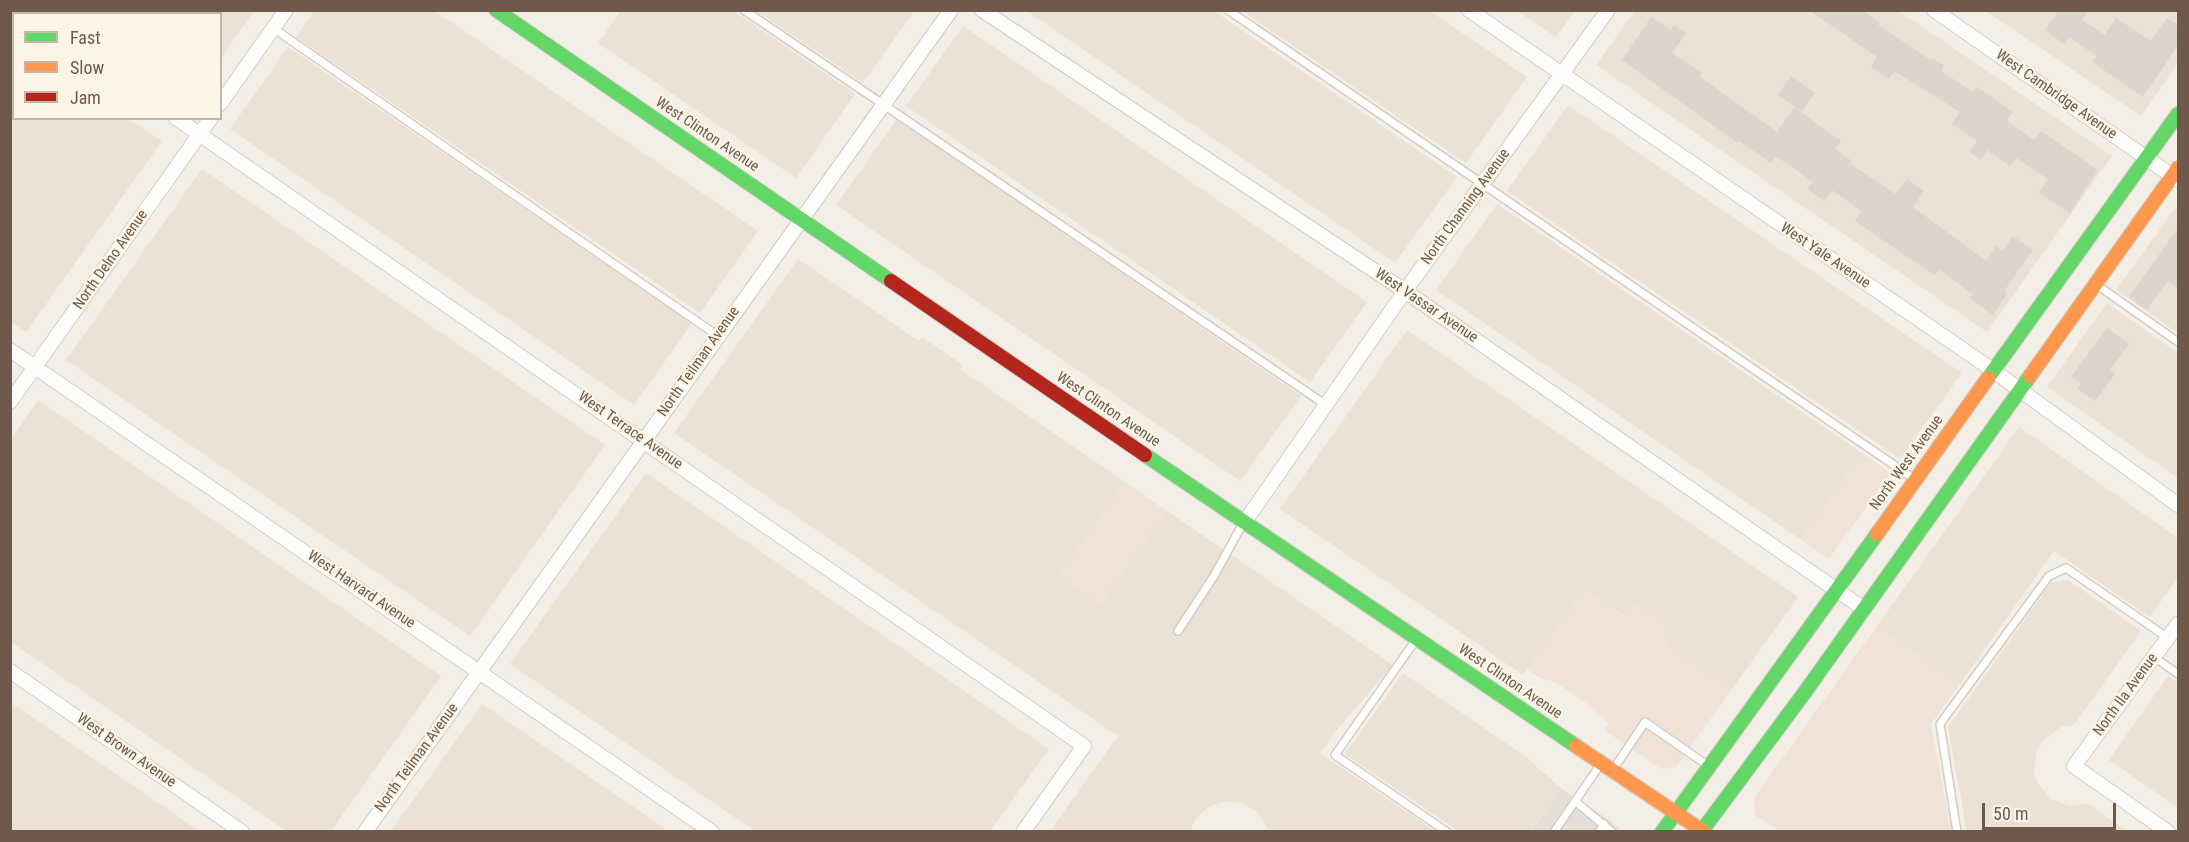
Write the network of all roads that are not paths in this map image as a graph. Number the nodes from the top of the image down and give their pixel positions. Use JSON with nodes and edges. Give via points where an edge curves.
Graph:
{"nodes":[{"id":1,"x":286,"y":10,"type":"edge"},
{"id":2,"x":496,"y":10,"type":"edge"},
{"id":3,"x":744,"y":10,"type":"edge"},
{"id":4,"x":951,"y":10,"type":"edge"},
{"id":5,"x":982,"y":10,"type":"edge"},
{"id":6,"x":1228,"y":10,"type":"edge"},
{"id":7,"x":1469,"y":10,"type":"edge"},
{"id":8,"x":1608,"y":10,"type":"edge"},
{"id":9,"x":1934,"y":10,"type":"edge"},
{"id":10,"x":273,"y":28,"type":"junction"},
{"id":11,"x":1562,"y":75,"type":"junction"},
{"id":12,"x":222,"y":101,"type":"edge"},
{"id":13,"x":884,"y":104,"type":"junction"},
{"id":14,"x":2178,"y":114,"type":"edge"},
{"id":15,"x":179,"y":120,"type":"edge"},
{"id":16,"x":210,"y":120,"type":"edge"},
{"id":17,"x":199,"y":135,"type":"junction"},
{"id":18,"x":2147,"y":158,"type":"junction"},
{"id":19,"x":2177,"y":174,"type":"edge"},
{"id":20,"x":1482,"y":184,"type":"junction"},
{"id":21,"x":801,"y":219,"type":"junction"},
{"id":22,"x":2095,"y":284,"type":"junction"},
{"id":23,"x":1405,"y":291,"type":"junction"},
{"id":24,"x":718,"y":336,"type":"junction"},
{"id":25,"x":2178,"y":342,"type":"edge"},
{"id":26,"x":10,"y":350,"type":"edge"},
{"id":27,"x":35,"y":367,"type":"junction"},
{"id":28,"x":1994,"y":371,"type":"junction"},
{"id":29,"x":2020,"y":390,"type":"junction"},
{"id":30,"x":10,"y":402,"type":"edge"},
{"id":31,"x":1326,"y":405,"type":"junction"},
{"id":32,"x":644,"y":440,"type":"junction"},
{"id":33,"x":1915,"y":479,"type":"junction"},
{"id":34,"x":2178,"y":505,"type":"edge"},
{"id":35,"x":1244,"y":523,"type":"junction"},
{"id":36,"x":1838,"y":590,"type":"junction"},
{"id":37,"x":1864,"y":609,"type":"junction"},
{"id":38,"x":2178,"y":624,"type":"edge"},
{"id":39,"x":1178,"y":631,"type":"dead end"},
{"id":40,"x":2168,"y":638,"type":"junction"},
{"id":41,"x":1417,"y":639,"type":"junction"},
{"id":42,"x":2154,"y":657,"type":"junction"},
{"id":43,"x":10,"y":671,"type":"edge"},
{"id":44,"x":480,"y":671,"type":"junction"},
{"id":45,"x":2178,"y":674,"type":"edge"},
{"id":46,"x":1709,"y":766,"type":"junction"},
{"id":47,"x":1607,"y":767,"type":"junction"},
{"id":48,"x":1575,"y":801,"type":"junction"},
{"id":49,"x":1675,"y":812,"type":"junction"},
{"id":50,"x":1604,"y":824,"type":"junction"},
{"id":51,"x":242,"y":831,"type":"edge"},
{"id":52,"x":365,"y":831,"type":"edge"},
{"id":53,"x":712,"y":831,"type":"edge"},
{"id":54,"x":1023,"y":831,"type":"edge"},
{"id":55,"x":1447,"y":831,"type":"edge"},
{"id":56,"x":1554,"y":831,"type":"edge"},
{"id":57,"x":1599,"y":831,"type":"edge"},
{"id":58,"x":1612,"y":831,"type":"edge"},
{"id":59,"x":1662,"y":831,"type":"edge"},
{"id":60,"x":1702,"y":831,"type":"edge"},
{"id":61,"x":1957,"y":831,"type":"edge"},
{"id":62,"x":2168,"y":831,"type":"edge"}],
"edges":[{"from":1,"to":10,"type":"street"},
{"from":2,"to":21,"type":"main road","name":"West Clinton Avenue"},
{"from":3,"to":13,"type":"lane"},
{"from":4,"to":13,"type":"street","name":"North Teilman Avenue"},
{"from":5,"to":23,"type":"street","name":"West Vassar Avenue"},
{"from":6,"to":20,"type":"lane"},
{"from":7,"to":11,"type":"street","name":"West Yale Avenue"},
{"from":8,"to":11,"type":"street","name":"North Channing Avenue"},
{"from":9,"to":18,"type":"street","name":"West Cambridge Avenue"},
{"from":10,"to":12,"type":"street"},
{"from":10,"to":24,"type":"lane"},
{"from":11,"to":20,"type":"street","name":"North Channing Avenue"},
{"from":11,"to":28,"type":"street","name":"West Yale Avenue"},
{"from":13,"to":21,"type":"street","name":"North Teilman Avenue"},
{"from":13,"to":31,"type":"lane"},
{"from":14,"to":18,"type":"main road","name":"North West Avenue"},
{"from":15,"to":17,"type":"street","name":"West Terrace Avenue"},
{"from":16,"to":17,"type":"street","name":"North Delno Avenue"},
{"from":17,"to":27,"type":"street","name":"North Delno Avenue"},
{"from":17,"to":32,"type":"street","name":"West Terrace Avenue"},
{"from":18,"to":19,"type":"street","name":"West Cambridge Avenue"},
{"from":18,"to":28,"type":"main road","name":"North West Avenue"},
{"from":19,"to":22,"type":"main road"},
{"from":20,"to":23,"type":"street","name":"North Channing Avenue"},
{"from":20,"to":33,"type":"lane"},
{"from":21,"to":24,"type":"street","name":"North Teilman Avenue"},
{"from":21,"to":35,"type":"main road","name":"West Clinton Avenue"},
{"from":22,"to":25,"type":"lane"},
{"from":22,"to":29,"type":"main road"},
{"from":23,"to":31,"type":"street","name":"North Channing Avenue"},
{"from":23,"to":36,"type":"street","name":"West Vassar Avenue"},
{"from":24,"to":32,"type":"street","name":"North Teilman Avenue"},
{"from":26,"to":27,"type":"street","name":"West Harvard Avenue"},
{"from":27,"to":30,"type":"street","name":"North Delno Avenue"},
{"from":27,"to":44,"type":"street","name":"West Harvard Avenue"},
{"from":28,"to":29,"type":"street","name":"West Yale Avenue"},
{"from":28,"to":33,"type":"main road","name":"North West Avenue"},
{"from":29,"to":34,"type":"street","name":"West Yale Avenue"},
{"from":29,"to":37,"type":"main road"},
{"from":31,"to":35,"type":"street","name":"North Channing Avenue"},
{"from":32,"to":44,"type":"street","name":"North Teilman Avenue"},
{"from":32,"to":54,"type":"street","name":"West Terrace Avenue","via":[[1084,746]]},
{"from":33,"to":36,"type":"main road","name":"North West Avenue"},
{"from":35,"to":39,"type":"lane"},
{"from":35,"to":41,"type":"main road","name":"West Clinton Avenue"},
{"from":36,"to":37,"type":"street","name":"West Vassar Avenue"},
{"from":36,"to":46,"type":"main road","name":"North West Avenue"},
{"from":37,"to":60,"type":"main road"},
{"from":38,"to":40,"type":"street","name":"North Ila Avenue"},
{"from":40,"to":42,"type":"street","name":"North Ila Avenue"},
{"from":40,"to":61,"type":"lane","via":[[2067,567],[2049,576],[1940,724]]},
{"from":41,"to":47,"type":"main road","name":"West Clinton Avenue"},
{"from":41,"to":55,"type":"lane","via":[[1335,755]]},
{"from":42,"to":45,"type":"lane"},
{"from":42,"to":62,"type":"street","name":"North Ila Avenue","via":[[2074,766]]},
{"from":43,"to":51,"type":"street","name":"West Brown Avenue"},
{"from":44,"to":52,"type":"street","name":"North Teilman Avenue"},
{"from":44,"to":53,"type":"street","name":"West Harvard Avenue"},
{"from":46,"to":47,"type":"lane","via":[[1646,722]]},
{"from":46,"to":49,"type":"main road","name":"North West Avenue"},
{"from":47,"to":48,"type":"lane"},
{"from":47,"to":49,"type":"main road","name":"West Clinton Avenue"},
{"from":48,"to":50,"type":"lane"},
{"from":48,"to":56,"type":"lane"},
{"from":49,"to":59,"type":"main road","name":"North West Avenue"},
{"from":49,"to":60,"type":"main road","name":"West Clinton Avenue"},
{"from":50,"to":57,"type":"lane"},
{"from":50,"to":58,"type":"lane"}]}
